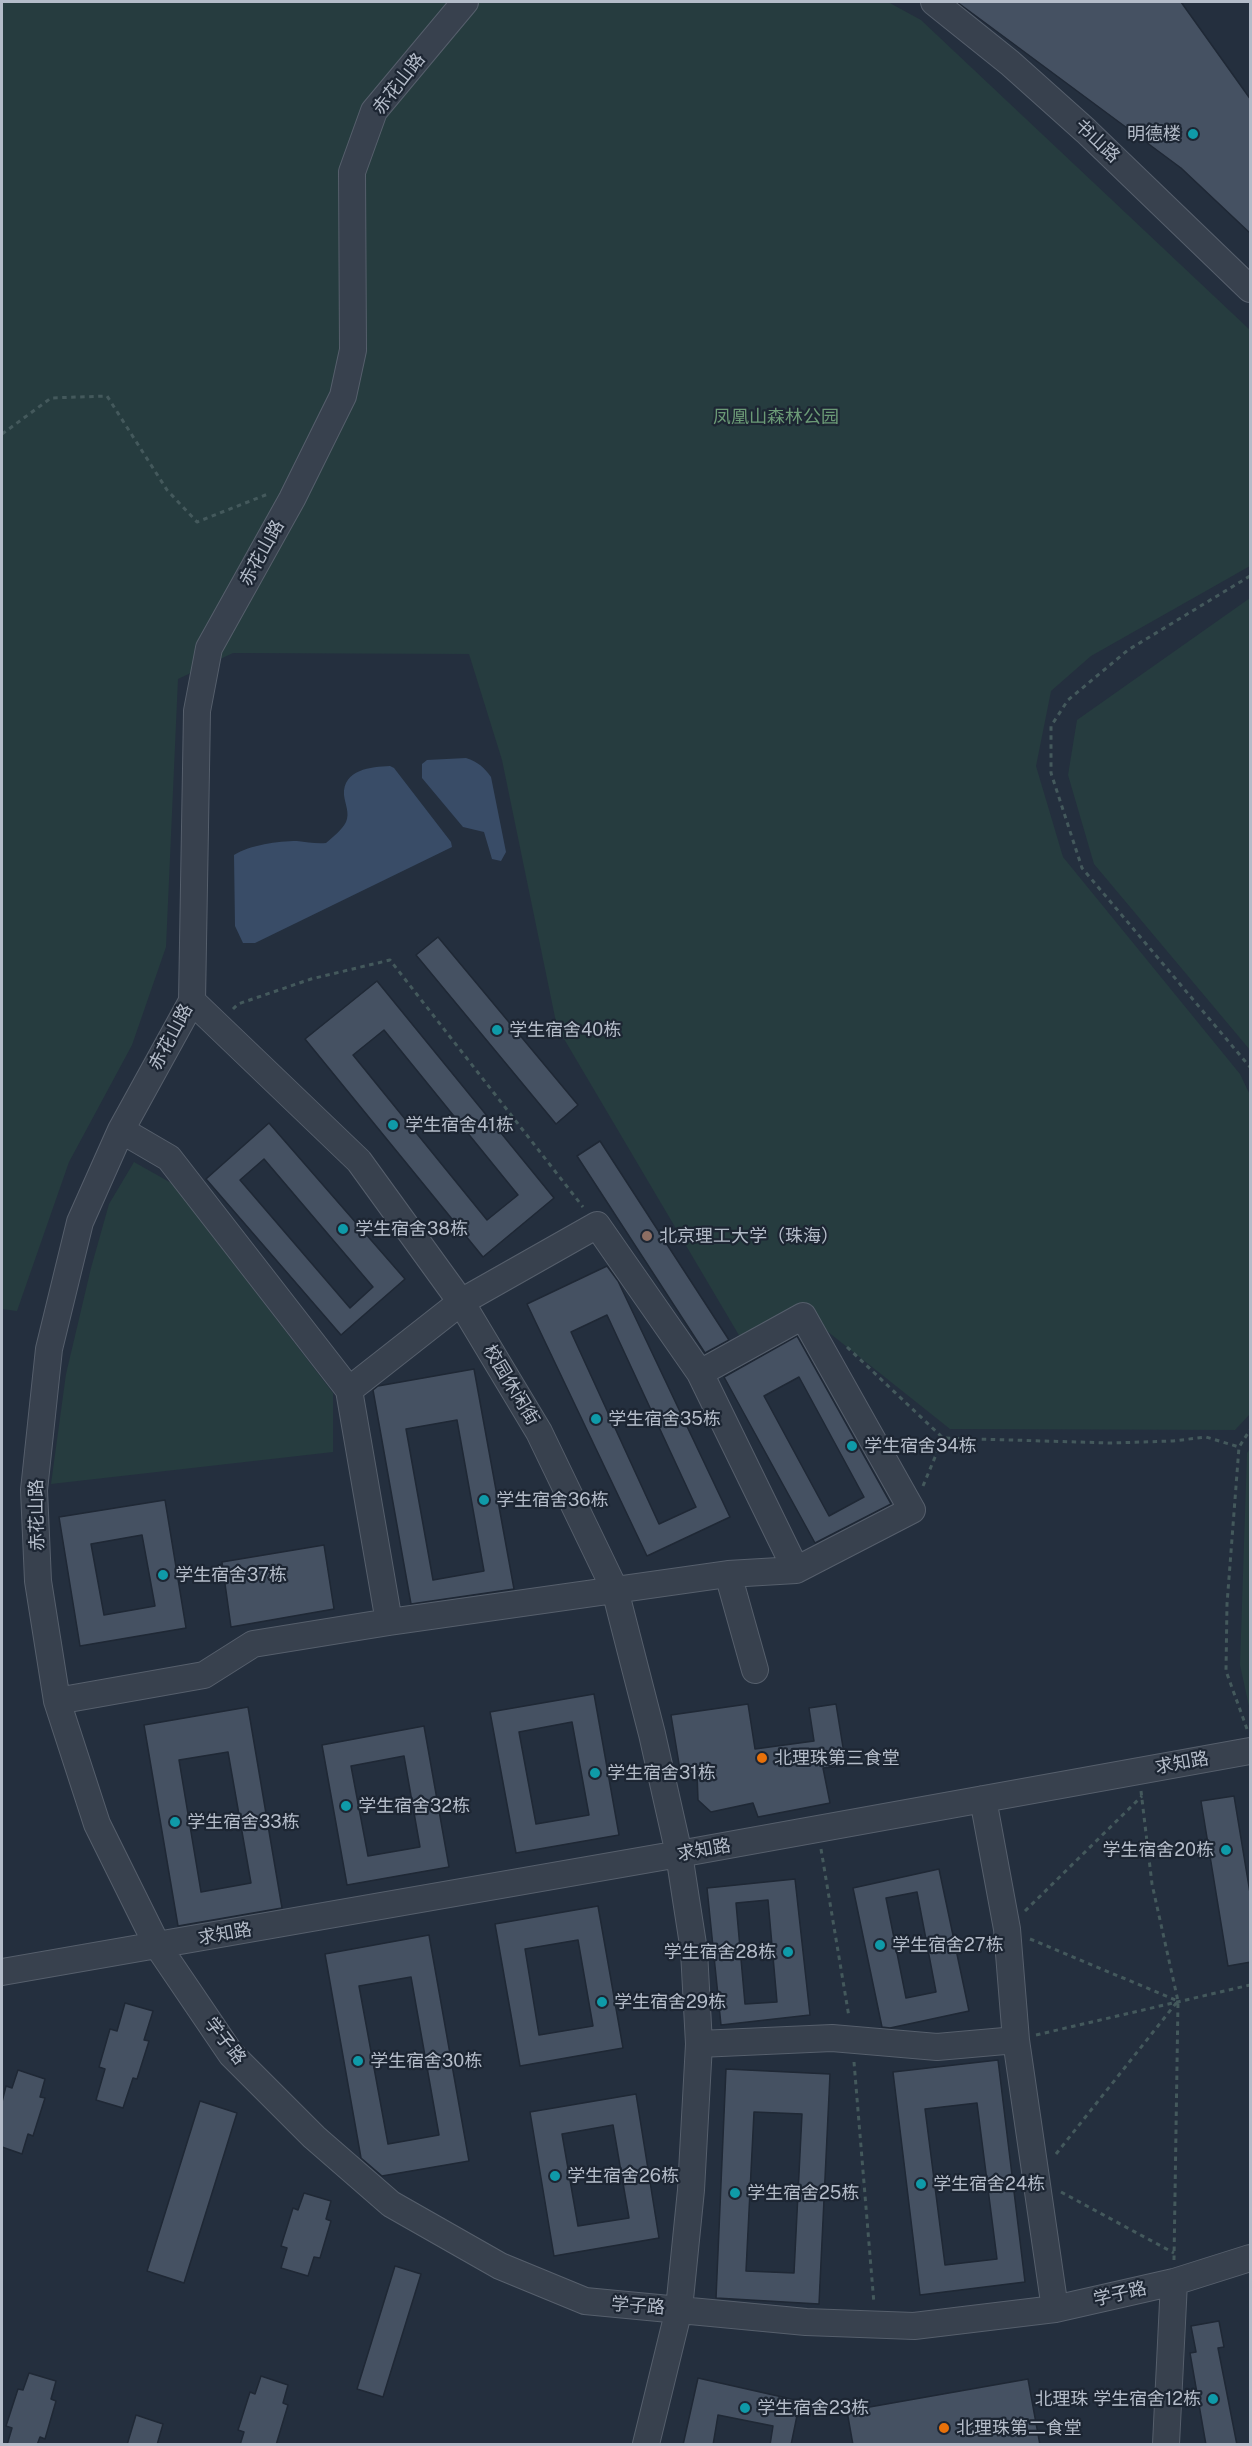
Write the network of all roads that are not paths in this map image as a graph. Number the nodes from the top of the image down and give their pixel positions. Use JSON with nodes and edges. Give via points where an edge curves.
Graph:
{"nodes":[{"id":1,"x":465,"y":2,"type":"edge"},
{"id":2,"x":934,"y":2,"type":"edge"},
{"id":3,"x":1251,"y":290,"type":"edge"},
{"id":4,"x":192,"y":1001,"type":"junction"},
{"id":5,"x":121,"y":1130,"type":"junction"},
{"id":6,"x":461,"y":1302,"type":"junction"},
{"id":7,"x":699,"y":1373,"type":"junction"},
{"id":8,"x":349,"y":1390,"type":"junction"},
{"id":9,"x":796,"y":1570,"type":"junction"},
{"id":10,"x":728,"y":1574,"type":"junction"},
{"id":11,"x":615,"y":1590,"type":"junction"},
{"id":12,"x":389,"y":1622,"type":"junction"},
{"id":13,"x":755,"y":1670,"type":"dead end"},
{"id":14,"x":57,"y":1701,"type":"junction"},
{"id":15,"x":1250,"y":1745,"type":"edge"},
{"id":16,"x":983,"y":1799,"type":"junction"},
{"id":17,"x":679,"y":1854,"type":"junction"},
{"id":18,"x":157,"y":1946,"type":"junction"},
{"id":19,"x":2,"y":1972,"type":"edge"},
{"id":20,"x":1016,"y":2040,"type":"junction"},
{"id":21,"x":699,"y":2044,"type":"junction"},
{"id":22,"x":1251,"y":2258,"type":"edge"},
{"id":23,"x":1174,"y":2282,"type":"junction"},
{"id":24,"x":680,"y":2309,"type":"junction"},
{"id":25,"x":1055,"y":2309,"type":"junction"},
{"id":26,"x":646,"y":2445,"type":"edge"},
{"id":27,"x":1166,"y":2445,"type":"edge"}],
"edges":[{"from":1,"to":4,"type":"street","name":"赤花山路","via":[[374,111],[352,172],[353,350],[343,396],[292,499],[209,648],[197,711]]},
{"from":2,"to":3,"type":"street","name":"书山路","via":[[1086,131]]},
{"from":4,"to":5,"type":"street","name":"赤花山路"},
{"from":4,"to":6,"type":"street","name":"校园休闲街","via":[[359,1161]]},
{"from":5,"to":8,"type":"street","via":[[169,1158]]},
{"from":5,"to":14,"type":"street","name":"赤花山路","via":[[80,1222],[49,1349],[34,1490],[38,1581]]},
{"from":6,"to":7,"type":"street","via":[[597,1225]]},
{"from":6,"to":8,"type":"street"},
{"from":6,"to":11,"type":"street","name":"校园休闲街","via":[[539,1432]]},
{"from":7,"to":9,"type":"street"},
{"from":7,"to":9,"type":"street","via":[[803,1316],[912,1510]]},
{"from":8,"to":12,"type":"street"},
{"from":9,"to":10,"type":"street"},
{"from":10,"to":11,"type":"street"},
{"from":10,"to":13,"type":"street"},
{"from":11,"to":12,"type":"street"},
{"from":11,"to":17,"type":"street","name":"校园休闲街"},
{"from":12,"to":14,"type":"street","via":[[253,1644],[204,1675]]},
{"from":14,"to":18,"type":"street","name":"赤花山路","via":[[97,1824]]},
{"from":15,"to":16,"type":"street","name":"求知路","via":[[1141,1783]]},
{"from":16,"to":17,"type":"street","name":"求知路"},
{"from":16,"to":20,"type":"street","via":[[1007,1929]]},
{"from":17,"to":18,"type":"street","name":"求知路"},
{"from":17,"to":21,"type":"street","name":"校园休闲街","via":[[694,1951]]},
{"from":18,"to":19,"type":"street"},
{"from":18,"to":24,"type":"street","name":"学子路","via":[[231,2054],[314,2137],[390,2204],[500,2266],[585,2301]]},
{"from":20,"to":21,"type":"street","via":[[937,2047],[832,2038]]},
{"from":20,"to":25,"type":"street"},
{"from":21,"to":24,"type":"street","name":"校园休闲街"},
{"from":22,"to":23,"type":"street","name":"学子路"},
{"from":23,"to":25,"type":"street","name":"学子路"},
{"from":23,"to":27,"type":"street"},
{"from":24,"to":25,"type":"street","name":"学子路","via":[[806,2322],[914,2326]]},
{"from":24,"to":26,"type":"street","name":"校园休闲街"}]}
